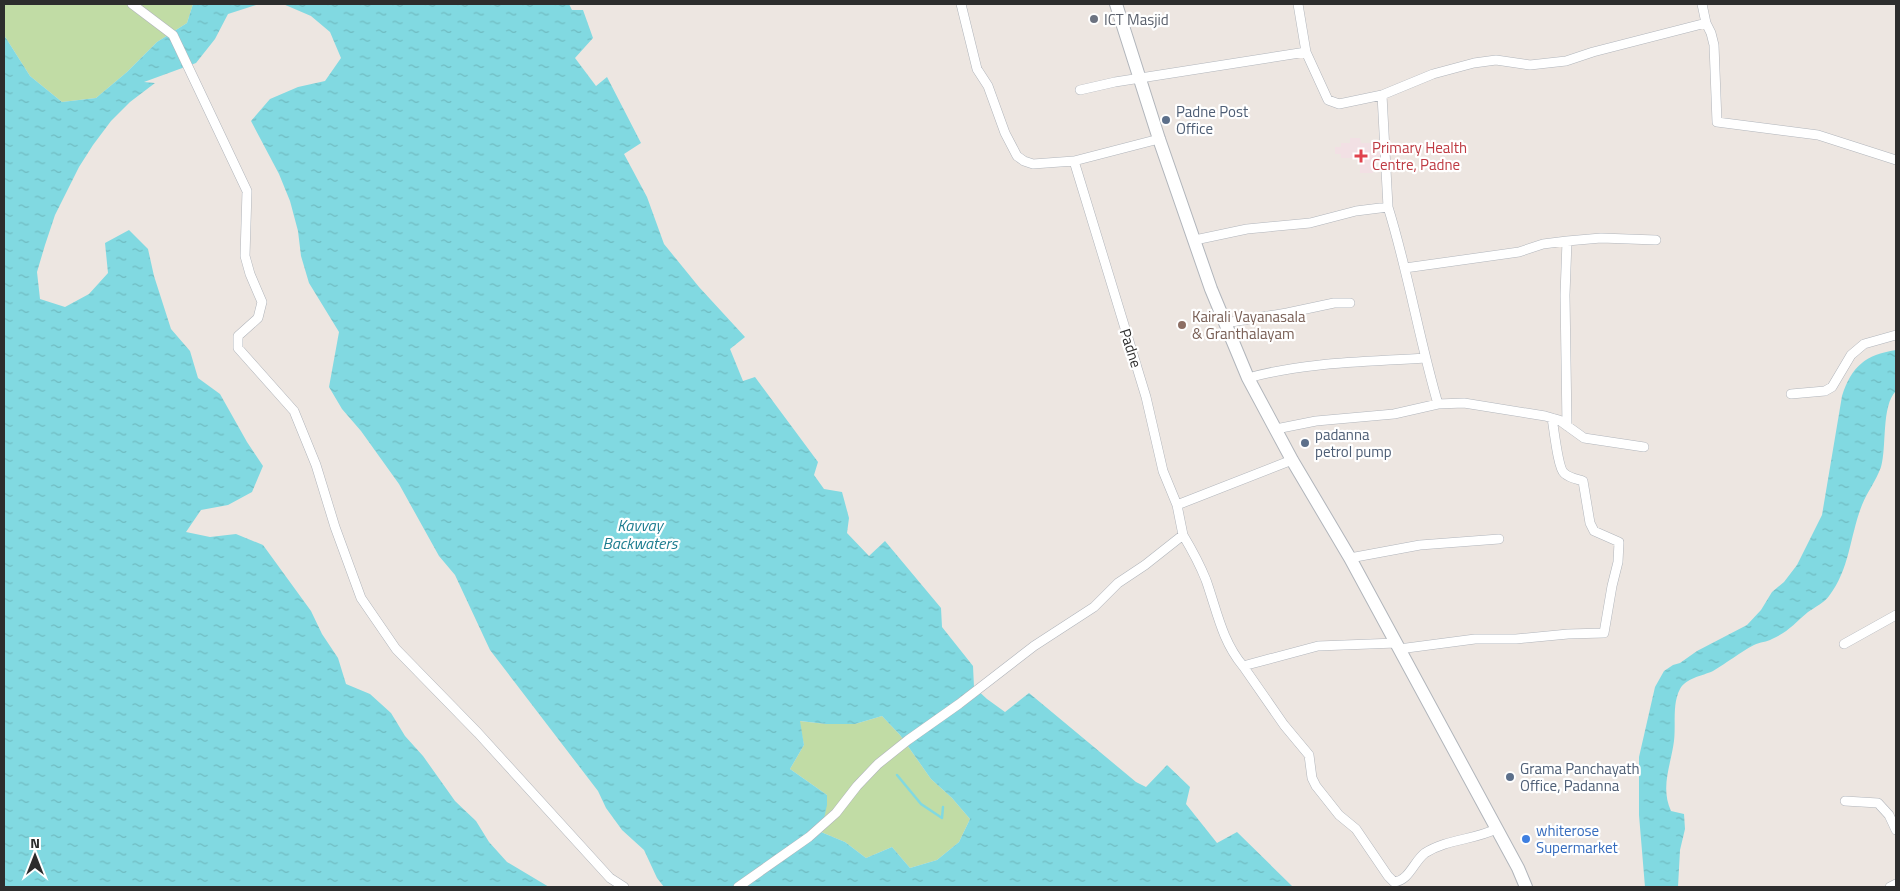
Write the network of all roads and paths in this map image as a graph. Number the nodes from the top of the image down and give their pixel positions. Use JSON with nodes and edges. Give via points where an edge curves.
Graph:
{"nodes":[{"id":1,"x":132,"y":4,"type":"edge"},
{"id":2,"x":961,"y":4,"type":"edge"},
{"id":3,"x":1116,"y":4,"type":"edge"},
{"id":4,"x":1298,"y":4,"type":"edge"},
{"id":5,"x":1702,"y":4,"type":"edge"},
{"id":6,"x":1706,"y":23,"type":"junction"},
{"id":7,"x":1306,"y":52,"type":"junction"},
{"id":8,"x":1140,"y":79,"type":"junction"},
{"id":9,"x":1080,"y":90,"type":"dead end"},
{"id":10,"x":1382,"y":95,"type":"junction"},
{"id":11,"x":1159,"y":139,"type":"junction"},
{"id":12,"x":1896,"y":160,"type":"edge"},
{"id":13,"x":1074,"y":161,"type":"junction"},
{"id":14,"x":1388,"y":206,"type":"junction"},
{"id":15,"x":1195,"y":240,"type":"junction"},
{"id":16,"x":1656,"y":240,"type":"dead end"},
{"id":17,"x":1567,"y":241,"type":"junction"},
{"id":18,"x":1405,"y":268,"type":"junction"},
{"id":19,"x":1350,"y":303,"type":"dead end"},
{"id":20,"x":1224,"y":323,"type":"junction"},
{"id":21,"x":1896,"y":335,"type":"edge"},
{"id":22,"x":1425,"y":358,"type":"junction"},
{"id":23,"x":1248,"y":378,"type":"junction"},
{"id":24,"x":1791,"y":394,"type":"dead end"},
{"id":25,"x":1438,"y":404,"type":"junction"},
{"id":26,"x":1552,"y":418,"type":"junction"},
{"id":27,"x":1566,"y":426,"type":"junction"},
{"id":28,"x":1276,"y":429,"type":"junction"},
{"id":29,"x":1644,"y":447,"type":"dead end"},
{"id":30,"x":1292,"y":460,"type":"junction"},
{"id":31,"x":1176,"y":505,"type":"junction"},
{"id":32,"x":1183,"y":535,"type":"junction"},
{"id":33,"x":1499,"y":540,"type":"dead end"},
{"id":34,"x":1350,"y":558,"type":"junction"},
{"id":35,"x":1896,"y":615,"type":"edge"},
{"id":36,"x":1844,"y":644,"type":"dead end"},
{"id":37,"x":1397,"y":646,"type":"junction"},
{"id":38,"x":1243,"y":666,"type":"junction"},
{"id":39,"x":1844,"y":801,"type":"dead end"},
{"id":40,"x":1496,"y":829,"type":"junction"},
{"id":41,"x":1896,"y":830,"type":"edge"},
{"id":42,"x":1896,"y":884,"type":"edge"},
{"id":43,"x":624,"y":887,"type":"edge"},
{"id":44,"x":738,"y":887,"type":"edge"},
{"id":45,"x":1526,"y":887,"type":"edge"},
{"id":46,"x":1890,"y":887,"type":"edge"}],
"edges":[{"from":1,"to":43,"type":"street","via":[[173,36],[247,191],[245,256],[262,302],[258,318],[238,336],[238,348],[294,411],[361,598],[396,649],[478,733],[610,878]]},
{"from":2,"to":13,"type":"street","via":[[977,69],[988,86],[1005,134],[1017,156],[1033,164]]},
{"from":3,"to":8,"type":"main road"},
{"from":4,"to":7,"type":"street"},
{"from":5,"to":6,"type":"street"},
{"from":6,"to":10,"type":"street","via":[[1566,61],[1530,65],[1496,60],[1474,63],[1432,74]]},
{"from":6,"to":12,"type":"street","via":[[1714,45],[1717,122],[1818,135]]},
{"from":7,"to":8,"type":"street"},
{"from":7,"to":10,"type":"street","via":[[1328,100],[1339,104]]},
{"from":8,"to":9,"type":"street"},
{"from":8,"to":11,"type":"main road"},
{"from":10,"to":14,"type":"street"},
{"from":11,"to":13,"type":"street"},
{"from":11,"to":15,"type":"main road"},
{"from":13,"to":31,"type":"street","name":"Padne","via":[[1146,396],[1162,471]]},
{"from":14,"to":15,"type":"street","via":[[1310,223],[1247,229]]},
{"from":14,"to":18,"type":"street"},
{"from":15,"to":20,"type":"main road"},
{"from":16,"to":17,"type":"street","via":[[1601,238]]},
{"from":17,"to":18,"type":"street","via":[[1518,252]]},
{"from":17,"to":27,"type":"street","via":[[1564,295]]},
{"from":18,"to":22,"type":"street"},
{"from":19,"to":20,"type":"street","via":[[1334,303]]},
{"from":20,"to":23,"type":"main road"},
{"from":21,"to":24,"type":"street","via":[[1864,344],[1851,355],[1832,387],[1825,391]]},
{"from":22,"to":23,"type":"street","via":[[1331,364]]},
{"from":22,"to":25,"type":"street"},
{"from":23,"to":28,"type":"main road"},
{"from":25,"to":26,"type":"street","via":[[1464,403]]},
{"from":25,"to":28,"type":"street","via":[[1394,414]]},
{"from":26,"to":27,"type":"street"},
{"from":26,"to":37,"type":"street","via":[[1562,472],[1583,481],[1594,531],[1618,542],[1618,562],[1604,633]]},
{"from":27,"to":29,"type":"street","via":[[1584,438]]},
{"from":28,"to":30,"type":"main road"},
{"from":30,"to":31,"type":"street"},
{"from":30,"to":34,"type":"main road"},
{"from":31,"to":32,"type":"street","name":"Padne"},
{"from":32,"to":38,"type":"street","name":"Padne","via":[[1205,578],[1222,631]]},
{"from":32,"to":44,"type":"street","via":[[1118,583],[1094,607],[1004,668],[878,764],[836,813],[809,837]]},
{"from":33,"to":34,"type":"street","via":[[1420,544]]},
{"from":34,"to":37,"type":"main road"},
{"from":35,"to":36,"type":"street"},
{"from":37,"to":38,"type":"street","via":[[1318,646]]},
{"from":37,"to":40,"type":"main road"},
{"from":38,"to":40,"type":"street","name":"Padne","via":[[1309,755],[1316,786],[1339,815],[1356,829],[1394,882],[1406,877],[1426,853]]},
{"from":39,"to":41,"type":"street","via":[[1878,803]]},
{"from":40,"to":45,"type":"main road"},
{"from":42,"to":46,"type":"street"}]}
